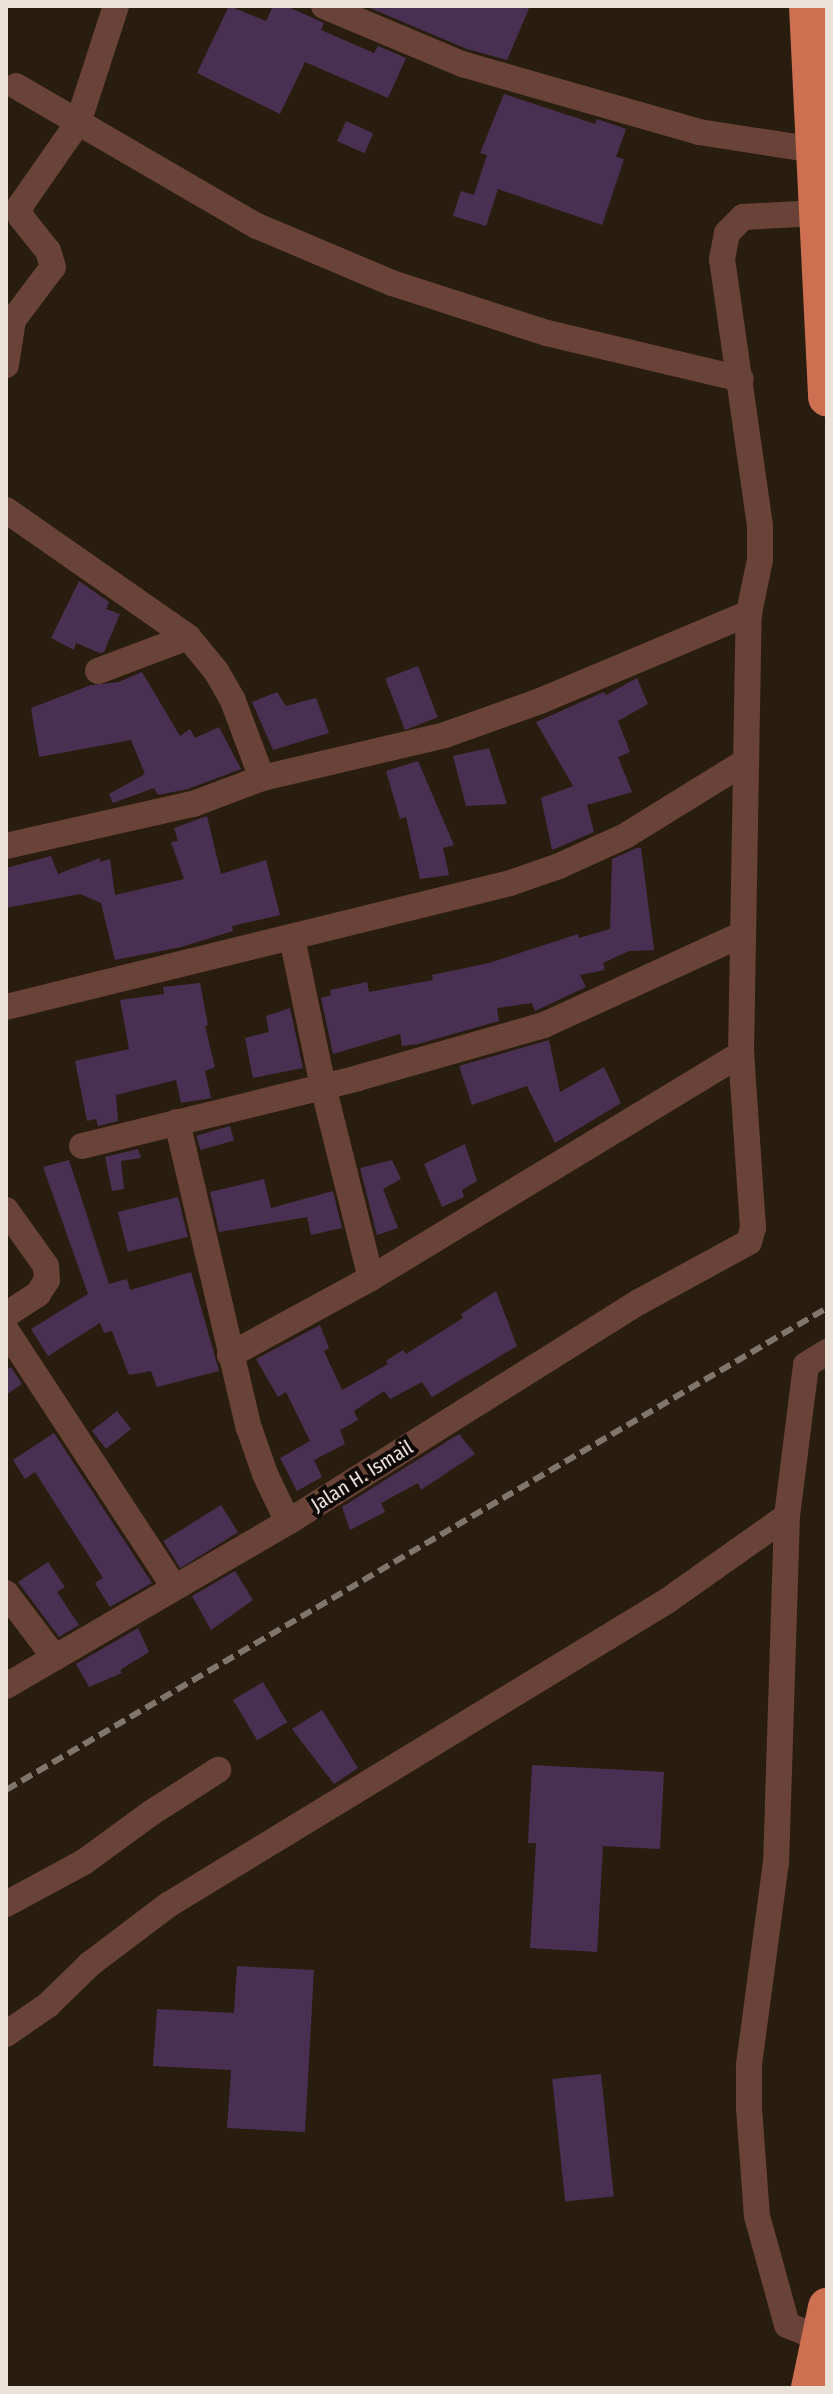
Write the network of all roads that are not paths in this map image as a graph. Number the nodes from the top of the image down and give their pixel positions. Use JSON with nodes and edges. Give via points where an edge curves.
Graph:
{"nodes":[{"id":1,"x":116,"y":6,"type":"edge"},
{"id":2,"x":324,"y":6,"type":"edge"},
{"id":3,"x":808,"y":6,"type":"edge"},
{"id":4,"x":16,"y":86,"type":"dead end"},
{"id":5,"x":78,"y":123,"type":"junction"},
{"id":6,"x":815,"y":150,"type":"junction"},
{"id":7,"x":817,"y":213,"type":"junction"},
{"id":8,"x":6,"y":365,"type":"edge"},
{"id":9,"x":741,"y":379,"type":"junction"},
{"id":10,"x":827,"y":398,"type":"edge"},
{"id":11,"x":6,"y":510,"type":"edge"},
{"id":12,"x":749,"y":613,"type":"junction"},
{"id":13,"x":188,"y":637,"type":"junction"},
{"id":14,"x":98,"y":671,"type":"dead end"},
{"id":15,"x":745,"y":762,"type":"junction"},
{"id":16,"x":262,"y":778,"type":"junction"},
{"id":17,"x":6,"y":846,"type":"edge"},
{"id":18,"x":743,"y":934,"type":"junction"},
{"id":19,"x":292,"y":938,"type":"junction"},
{"id":20,"x":6,"y":1007,"type":"edge"},
{"id":21,"x":741,"y":1054,"type":"junction"},
{"id":22,"x":323,"y":1086,"type":"junction"},
{"id":23,"x":177,"y":1122,"type":"junction"},
{"id":24,"x":82,"y":1146,"type":"dead end"},
{"id":25,"x":6,"y":1210,"type":"edge"},
{"id":26,"x":371,"y":1278,"type":"junction"},
{"id":27,"x":6,"y":1315,"type":"edge"},
{"id":28,"x":6,"y":1330,"type":"edge"},
{"id":29,"x":827,"y":1352,"type":"edge"},
{"id":30,"x":230,"y":1355,"type":"junction"},
{"id":31,"x":787,"y":1516,"type":"junction"},
{"id":32,"x":288,"y":1522,"type":"junction"},
{"id":33,"x":174,"y":1587,"type":"junction"},
{"id":34,"x":6,"y":1593,"type":"edge"},
{"id":35,"x":55,"y":1658,"type":"junction"},
{"id":36,"x":6,"y":1686,"type":"edge"},
{"id":37,"x":218,"y":1770,"type":"dead end"},
{"id":38,"x":6,"y":1904,"type":"edge"},
{"id":39,"x":6,"y":2034,"type":"edge"},
{"id":40,"x":824,"y":2323,"type":"edge"},
{"id":41,"x":810,"y":2388,"type":"edge"}],
"edges":[{"from":1,"to":5,"type":"street"},
{"from":2,"to":6,"type":"street","via":[[462,64],[699,132]]},
{"from":3,"to":6,"type":"highway"},
{"from":4,"to":5,"type":"street"},
{"from":5,"to":8,"type":"street","via":[[20,206],[21,217],[48,251],[53,267],[13,320]]},
{"from":5,"to":9,"type":"street","via":[[257,226],[392,283],[547,333]]},
{"from":6,"to":7,"type":"highway"},
{"from":7,"to":9,"type":"street","name":"Jalan H. Ismail","via":[[747,216],[727,233],[722,278]]},
{"from":7,"to":10,"type":"highway"},
{"from":9,"to":12,"type":"street","name":"Jalan H. Ismail","via":[[760,526],[760,560]]},
{"from":11,"to":13,"type":"street"},
{"from":12,"to":15,"type":"street","name":"Jalan H. Ismail"},
{"from":12,"to":16,"type":"street","via":[[506,715],[445,735]]},
{"from":13,"to":14,"type":"street"},
{"from":13,"to":16,"type":"street","via":[[233,701]]},
{"from":15,"to":18,"type":"street","name":"Jalan H. Ismail"},
{"from":15,"to":19,"type":"street","via":[[625,836],[559,866]]},
{"from":16,"to":17,"type":"street","via":[[193,804]]},
{"from":18,"to":21,"type":"street","name":"Jalan H. Ismail"},
{"from":18,"to":22,"type":"street","via":[[544,1025]]},
{"from":19,"to":20,"type":"street"},
{"from":19,"to":22,"type":"street"},
{"from":21,"to":26,"type":"street"},
{"from":21,"to":32,"type":"street","name":"Jalan H. Ismail","via":[[753,1228],[749,1242],[639,1302]]},
{"from":22,"to":23,"type":"street"},
{"from":22,"to":26,"type":"street"},
{"from":23,"to":24,"type":"street"},
{"from":23,"to":30,"type":"street"},
{"from":25,"to":27,"type":"street","via":[[46,1266],[47,1280],[38,1294]]},
{"from":26,"to":30,"type":"street"},
{"from":28,"to":33,"type":"street"},
{"from":29,"to":31,"type":"street","via":[[806,1365]]},
{"from":30,"to":32,"type":"street","via":[[253,1439]]},
{"from":31,"to":39,"type":"street","via":[[667,1601],[168,1905]]},
{"from":31,"to":40,"type":"street","via":[[776,1862],[749,2065],[749,2108],[757,2216],[787,2325]]},
{"from":32,"to":33,"type":"street","name":"Jalan H. Ismail"},
{"from":33,"to":35,"type":"street","name":"Jalan H. Ismail"},
{"from":34,"to":35,"type":"street"},
{"from":35,"to":36,"type":"street","name":"Jalan H. Ismail"},
{"from":37,"to":38,"type":"street","via":[[91,1856]]},
{"from":40,"to":41,"type":"highway"}]}
